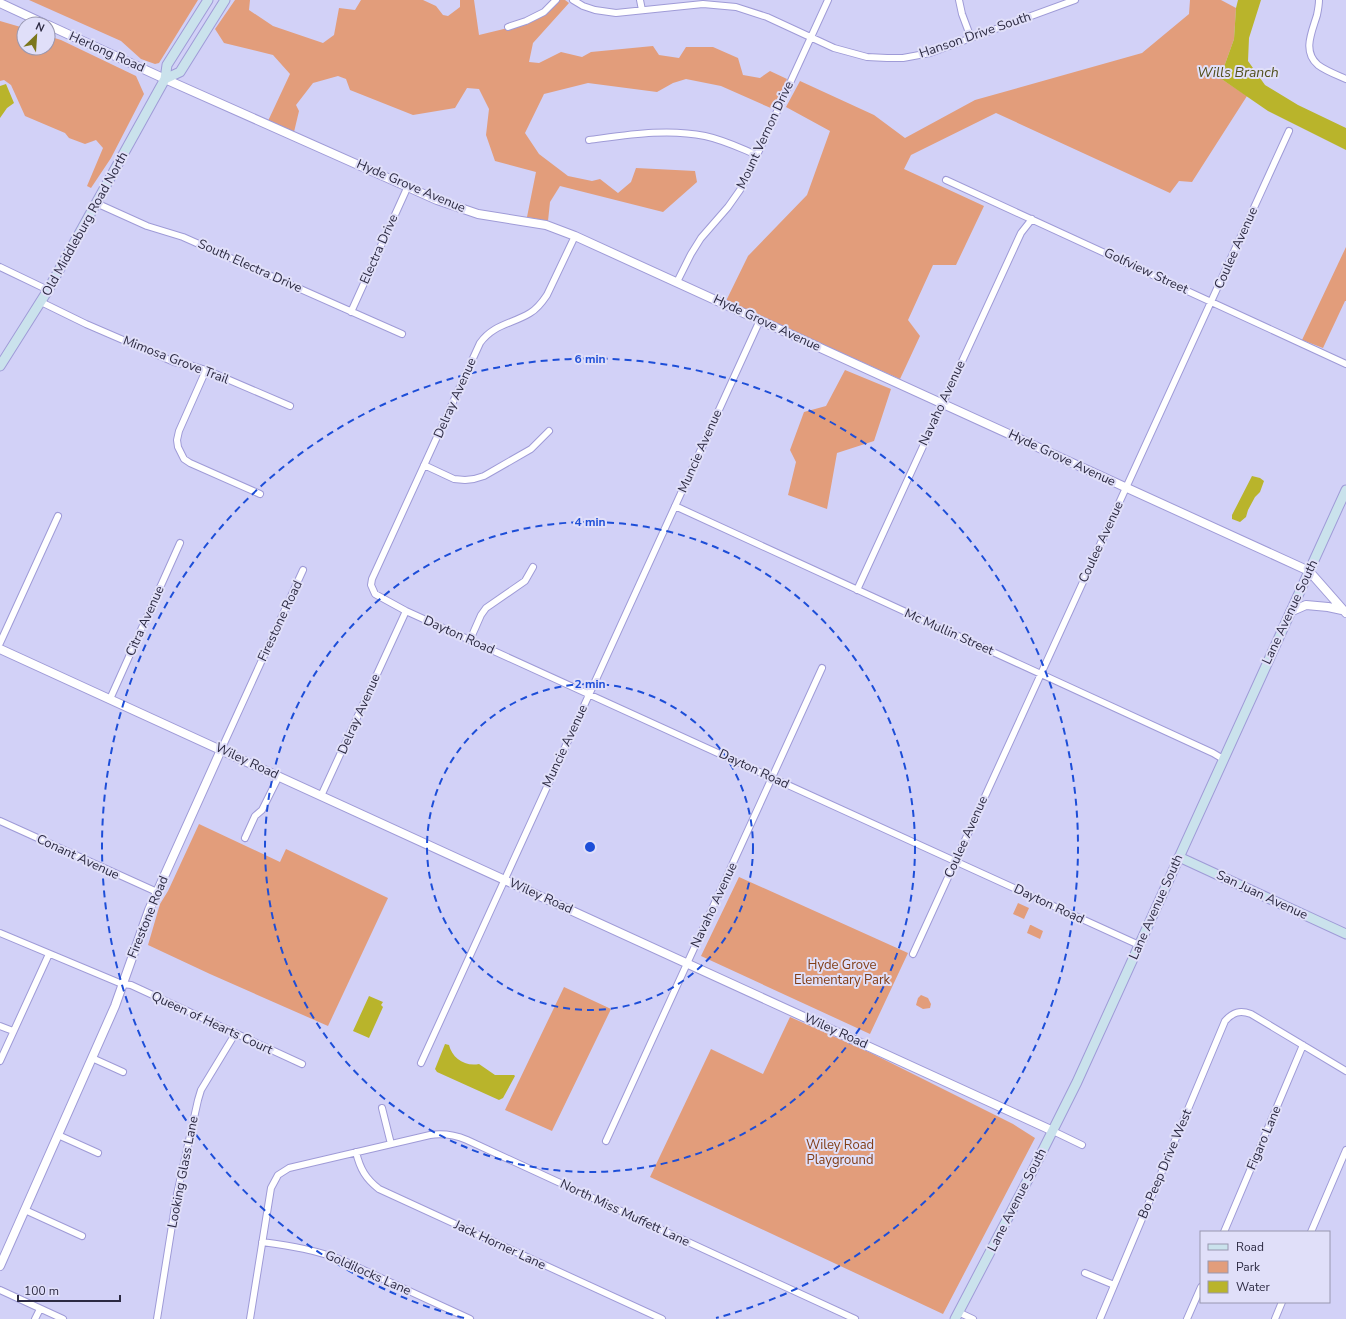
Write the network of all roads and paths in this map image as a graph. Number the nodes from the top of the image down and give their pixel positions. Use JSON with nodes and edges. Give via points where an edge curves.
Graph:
{"nodes":[{"id":1,"x":208,"y":0,"type":"edge"},
{"id":2,"x":225,"y":0,"type":"edge"},
{"id":3,"x":556,"y":0,"type":"edge"},
{"id":4,"x":573,"y":0,"type":"edge"},
{"id":5,"x":640,"y":0,"type":"edge"},
{"id":6,"x":828,"y":0,"type":"edge"},
{"id":7,"x":959,"y":0,"type":"edge"},
{"id":8,"x":1074,"y":0,"type":"edge"},
{"id":9,"x":1319,"y":0,"type":"edge"},
{"id":10,"x":721,"y":2,"type":"edge"},
{"id":11,"x":0,"y":4,"type":"edge"},
{"id":12,"x":642,"y":10,"type":"junction"},
{"id":13,"x":27,"y":16,"type":"edge"},
{"id":14,"x":508,"y":27,"type":"dead end"},
{"id":15,"x":56,"y":29,"type":"edge"},
{"id":16,"x":811,"y":37,"type":"junction"},
{"id":17,"x":971,"y":38,"type":"junction"},
{"id":18,"x":165,"y":79,"type":"junction"},
{"id":19,"x":1346,"y":79,"type":"edge"},
{"id":20,"x":1289,"y":131,"type":"dead end"},
{"id":21,"x":589,"y":140,"type":"dead end"},
{"id":22,"x":757,"y":155,"type":"junction"},
{"id":23,"x":946,"y":180,"type":"dead end"},
{"id":24,"x":408,"y":186,"type":"junction"},
{"id":25,"x":96,"y":203,"type":"junction"},
{"id":26,"x":1032,"y":219,"type":"junction"},
{"id":27,"x":575,"y":236,"type":"junction"},
{"id":28,"x":0,"y":267,"type":"edge"},
{"id":29,"x":677,"y":282,"type":"junction"},
{"id":30,"x":48,"y":290,"type":"junction"},
{"id":31,"x":1212,"y":301,"type":"junction"},
{"id":32,"x":41,"y":302,"type":"junction"},
{"id":33,"x":351,"y":312,"type":"junction"},
{"id":34,"x":760,"y":320,"type":"junction"},
{"id":35,"x":402,"y":334,"type":"dead end"},
{"id":36,"x":1346,"y":364,"type":"edge"},
{"id":37,"x":0,"y":366,"type":"edge"},
{"id":38,"x":206,"y":370,"type":"junction"},
{"id":39,"x":942,"y":404,"type":"junction"},
{"id":40,"x":290,"y":406,"type":"dead end"},
{"id":41,"x":549,"y":431,"type":"dead end"},
{"id":42,"x":424,"y":465,"type":"junction"},
{"id":43,"x":1126,"y":487,"type":"junction"},
{"id":44,"x":1346,"y":490,"type":"edge"},
{"id":45,"x":260,"y":494,"type":"dead end"},
{"id":46,"x":675,"y":506,"type":"junction"},
{"id":47,"x":58,"y":516,"type":"dead end"},
{"id":48,"x":180,"y":543,"type":"dead end"},
{"id":49,"x":533,"y":567,"type":"dead end"},
{"id":50,"x":304,"y":570,"type":"dead end"},
{"id":51,"x":1309,"y":571,"type":"junction"},
{"id":52,"x":372,"y":590,"type":"joint"},
{"id":53,"x":857,"y":590,"type":"junction"},
{"id":54,"x":406,"y":611,"type":"junction"},
{"id":55,"x":1290,"y":612,"type":"junction"},
{"id":56,"x":1344,"y":612,"type":"edge"},
{"id":57,"x":470,"y":640,"type":"junction"},
{"id":58,"x":0,"y":643,"type":"edge"},
{"id":59,"x":0,"y":649,"type":"edge"},
{"id":60,"x":822,"y":668,"type":"dead end"},
{"id":61,"x":1040,"y":673,"type":"junction"},
{"id":62,"x":589,"y":694,"type":"junction"},
{"id":63,"x":110,"y":699,"type":"junction"},
{"id":64,"x":222,"y":750,"type":"junction"},
{"id":65,"x":1223,"y":760,"type":"junction"},
{"id":66,"x":279,"y":776,"type":"junction"},
{"id":67,"x":772,"y":778,"type":"junction"},
{"id":68,"x":322,"y":796,"type":"junction"},
{"id":69,"x":0,"y":821,"type":"edge"},
{"id":70,"x":245,"y":838,"type":"dead end"},
{"id":71,"x":1179,"y":857,"type":"junction"},
{"id":72,"x":955,"y":861,"type":"junction"},
{"id":73,"x":504,"y":879,"type":"junction"},
{"id":74,"x":157,"y":892,"type":"junction"},
{"id":75,"x":0,"y":933,"type":"edge"},
{"id":76,"x":1346,"y":934,"type":"edge"},
{"id":77,"x":1139,"y":945,"type":"junction"},
{"id":78,"x":49,"y":954,"type":"junction"},
{"id":79,"x":913,"y":954,"type":"dead end"},
{"id":80,"x":688,"y":963,"type":"junction"},
{"id":81,"x":122,"y":984,"type":"junction"},
{"id":82,"x":0,"y":1026,"type":"edge"},
{"id":83,"x":13,"y":1031,"type":"junction"},
{"id":84,"x":235,"y":1034,"type":"junction"},
{"id":85,"x":1303,"y":1045,"type":"junction"},
{"id":86,"x":92,"y":1058,"type":"junction"},
{"id":87,"x":0,"y":1062,"type":"edge"},
{"id":88,"x":421,"y":1063,"type":"dead end"},
{"id":89,"x":302,"y":1064,"type":"dead end"},
{"id":90,"x":1346,"y":1070,"type":"edge"},
{"id":91,"x":123,"y":1072,"type":"dead end"},
{"id":92,"x":382,"y":1108,"type":"dead end"},
{"id":93,"x":1053,"y":1131,"type":"junction"},
{"id":94,"x":58,"y":1135,"type":"junction"},
{"id":95,"x":606,"y":1141,"type":"dead end"},
{"id":96,"x":391,"y":1144,"type":"junction"},
{"id":97,"x":1082,"y":1145,"type":"dead end"},
{"id":98,"x":1346,"y":1150,"type":"edge"},
{"id":99,"x":356,"y":1152,"type":"junction"},
{"id":100,"x":98,"y":1153,"type":"dead end"},
{"id":101,"x":25,"y":1210,"type":"junction"},
{"id":102,"x":1224,"y":1231,"type":"edge"},
{"id":103,"x":1312,"y":1231,"type":"edge"},
{"id":104,"x":82,"y":1236,"type":"dead end"},
{"id":105,"x":262,"y":1242,"type":"junction"},
{"id":106,"x":0,"y":1266,"type":"edge"},
{"id":107,"x":1085,"y":1273,"type":"dead end"},
{"id":108,"x":1114,"y":1285,"type":"junction"},
{"id":109,"x":1200,"y":1289,"type":"edge"},
{"id":110,"x":0,"y":1290,"type":"edge"},
{"id":111,"x":1282,"y":1303,"type":"edge"},
{"id":112,"x":40,"y":1309,"type":"junction"},
{"id":113,"x":957,"y":1316,"type":"edge"},
{"id":114,"x":35,"y":1319,"type":"edge"},
{"id":115,"x":63,"y":1319,"type":"edge"},
{"id":116,"x":157,"y":1319,"type":"edge"},
{"id":117,"x":250,"y":1319,"type":"edge"},
{"id":118,"x":470,"y":1319,"type":"edge"},
{"id":119,"x":662,"y":1319,"type":"edge"},
{"id":120,"x":855,"y":1319,"type":"edge"},
{"id":121,"x":973,"y":1319,"type":"edge"},
{"id":122,"x":1100,"y":1319,"type":"edge"},
{"id":123,"x":1188,"y":1319,"type":"edge"},
{"id":124,"x":1275,"y":1319,"type":"edge"}],
"edges":[{"from":1,"to":18,"type":"main road","name":"Old Middleburg Road North","via":[[167,65]]},
{"from":2,"to":18,"type":"main road","via":[[180,72]]},
{"from":3,"to":14,"type":"street","via":[[544,12]]},
{"from":4,"to":12,"type":"street","name":"Hanson Drive South","via":[[583,6],[606,12]]},
{"from":5,"to":12,"type":"street"},
{"from":6,"to":16,"type":"street","name":"Mount Vernon Drive"},
{"from":7,"to":17,"type":"street"},
{"from":8,"to":17,"type":"street","name":"Hanson Drive South"},
{"from":9,"to":19,"type":"street","via":[[1318,12],[1309,39],[1310,51],[1318,64]]},
{"from":10,"to":12,"type":"street","name":"Hanson Drive South"},
{"from":10,"to":16,"type":"street","name":"Hanson Drive South","via":[[767,17]]},
{"from":11,"to":13,"type":"street","name":"Herlong Road"},
{"from":15,"to":18,"type":"street","name":"Herlong Road"},
{"from":16,"to":17,"type":"street","name":"Hanson Drive South","via":[[850,53],[887,58],[930,53]]},
{"from":16,"to":22,"type":"street","name":"Mount Vernon Drive"},
{"from":18,"to":24,"type":"street","name":"Hyde Grove Avenue"},
{"from":18,"to":25,"type":"main road","name":"Old Middleburg Road North"},
{"from":20,"to":31,"type":"street","name":"Coulee Avenue"},
{"from":21,"to":22,"type":"street","via":[[644,133],[683,133],[722,141]]},
{"from":22,"to":29,"type":"street","name":"Mount Vernon Drive","via":[[740,190],[701,238]]},
{"from":23,"to":26,"type":"street","name":"Golfview Street"},
{"from":24,"to":27,"type":"street","name":"Hyde Grove Avenue","via":[[437,200],[478,214],[546,225]]},
{"from":24,"to":33,"type":"street","name":"Electra Drive"},
{"from":25,"to":30,"type":"main road","name":"Old Middleburg Road North"},
{"from":25,"to":33,"type":"street","name":"South Electra Drive","via":[[147,226],[183,236]]},
{"from":26,"to":31,"type":"street","name":"Golfview Street"},
{"from":26,"to":39,"type":"street","name":"Navaho Avenue","via":[[1021,233]]},
{"from":27,"to":29,"type":"street","name":"Hyde Grove Avenue"},
{"from":27,"to":42,"type":"street","name":"Delray Avenue","via":[[548,295],[531,313],[490,332],[480,343]]},
{"from":28,"to":30,"type":"street"},
{"from":29,"to":34,"type":"street","name":"Hyde Grove Avenue"},
{"from":30,"to":32,"type":"main road","name":"Old Middleburg Road North"},
{"from":31,"to":36,"type":"street","name":"Golfview Street"},
{"from":31,"to":43,"type":"street","name":"Coulee Avenue"},
{"from":32,"to":37,"type":"main road","name":"Old Middleburg Road North"},
{"from":32,"to":38,"type":"street","name":"Mimosa Grove Trail","via":[[174,362]]},
{"from":33,"to":35,"type":"street","name":"South Electra Drive"},
{"from":34,"to":39,"type":"street","name":"Hyde Grove Avenue"},
{"from":34,"to":46,"type":"street","name":"Muncie Avenue"},
{"from":38,"to":40,"type":"street","name":"Mimosa Grove Trail"},
{"from":38,"to":45,"type":"street","via":[[179,431],[177,440],[180,453],[190,463]]},
{"from":39,"to":43,"type":"street","name":"Hyde Grove Avenue"},
{"from":39,"to":53,"type":"street","name":"Navaho Avenue"},
{"from":41,"to":42,"type":"street","via":[[531,449],[484,476],[474,479],[454,478]]},
{"from":42,"to":52,"type":"street","name":"Delray Avenue","via":[[372,579]]},
{"from":43,"to":51,"type":"street","name":"Hyde Grove Avenue"},
{"from":43,"to":61,"type":"street","name":"Coulee Avenue"},
{"from":44,"to":51,"type":"main road","name":"Lane Avenue South"},
{"from":46,"to":53,"type":"street","name":"Mc Mullin Street"},
{"from":46,"to":62,"type":"street","name":"Muncie Avenue"},
{"from":47,"to":58,"type":"street"},
{"from":48,"to":63,"type":"street","name":"Citra Avenue"},
{"from":49,"to":57,"type":"street","via":[[526,581],[486,608]]},
{"from":50,"to":64,"type":"street","name":"Firestone Road"},
{"from":51,"to":55,"type":"main road","name":"Lane Avenue South"},
{"from":51,"to":56,"type":"street","name":"Hyde Grove Avenue"},
{"from":52,"to":54,"type":"street","name":"Dayton Road","via":[[380,598]]},
{"from":53,"to":61,"type":"street","name":"Mc Mullin Street"},
{"from":54,"to":57,"type":"street","name":"Dayton Road"},
{"from":54,"to":68,"type":"street","name":"Delray Avenue"},
{"from":55,"to":56,"type":"street","via":[[1306,605],[1328,607]]},
{"from":55,"to":65,"type":"main road","name":"Lane Avenue South"},
{"from":57,"to":62,"type":"street","name":"Dayton Road"},
{"from":59,"to":63,"type":"street","name":"Wiley Road"},
{"from":60,"to":67,"type":"street","name":"Navaho Avenue"},
{"from":61,"to":65,"type":"street","name":"Mc Mullin Street","via":[[1213,753]]},
{"from":61,"to":72,"type":"street","name":"Coulee Avenue"},
{"from":62,"to":67,"type":"street","name":"Dayton Road"},
{"from":62,"to":73,"type":"street","name":"Muncie Avenue"},
{"from":63,"to":64,"type":"street","name":"Wiley Road"},
{"from":64,"to":66,"type":"street","name":"Wiley Road"},
{"from":64,"to":74,"type":"street","name":"Firestone Road"},
{"from":65,"to":71,"type":"main road","name":"Lane Avenue South"},
{"from":66,"to":68,"type":"street","name":"Wiley Road"},
{"from":66,"to":70,"type":"street"},
{"from":67,"to":72,"type":"street","name":"Dayton Road"},
{"from":67,"to":80,"type":"street","name":"Navaho Avenue"},
{"from":68,"to":73,"type":"street","name":"Wiley Road"},
{"from":69,"to":74,"type":"street","name":"Conant Avenue"},
{"from":71,"to":76,"type":"main road","name":"San Juan Avenue"},
{"from":71,"to":77,"type":"main road","name":"Lane Avenue South"},
{"from":72,"to":77,"type":"street","name":"Dayton Road"},
{"from":72,"to":79,"type":"street","name":"Coulee Avenue"},
{"from":73,"to":80,"type":"street","name":"Wiley Road"},
{"from":73,"to":88,"type":"street","name":"Muncie Avenue"},
{"from":74,"to":81,"type":"street","name":"Firestone Road"},
{"from":75,"to":78,"type":"street","name":"Queen of Hearts Court"},
{"from":77,"to":93,"type":"main road","name":"Lane Avenue South"},
{"from":78,"to":81,"type":"street","name":"Queen of Hearts Court"},
{"from":78,"to":83,"type":"street"},
{"from":80,"to":93,"type":"street","name":"Wiley Road"},
{"from":80,"to":95,"type":"street","name":"Navaho Avenue"},
{"from":81,"to":84,"type":"street","name":"Queen of Hearts Court","via":[[131,985]]},
{"from":81,"to":86,"type":"street","name":"Firestone Road"},
{"from":82,"to":83,"type":"street"},
{"from":83,"to":87,"type":"street"},
{"from":84,"to":89,"type":"street","name":"Queen of Hearts Court"},
{"from":84,"to":116,"type":"street","name":"Looking Glass Lane","via":[[201,1090],[198,1100],[177,1194]]},
{"from":85,"to":90,"type":"street"},
{"from":85,"to":102,"type":"street","name":"Figaro Lane"},
{"from":85,"to":108,"type":"street","name":"Bo Peep Drive West","via":[[1244,1011],[1230,1015],[1225,1021]]},
{"from":86,"to":91,"type":"street"},
{"from":86,"to":94,"type":"street","name":"Firestone Road"},
{"from":92,"to":96,"type":"street"},
{"from":93,"to":97,"type":"street","name":"Wiley Road"},
{"from":93,"to":113,"type":"main road","name":"Lane Avenue South"},
{"from":94,"to":100,"type":"street"},
{"from":94,"to":101,"type":"street","name":"Firestone Road"},
{"from":96,"to":99,"type":"street","name":"North Miss Muffett Lane"},
{"from":96,"to":120,"type":"street","name":"North Miss Muffett Lane","via":[[440,1134],[458,1136]]},
{"from":98,"to":103,"type":"street"},
{"from":99,"to":105,"type":"street","name":"North Miss Muffett Lane","via":[[289,1168],[278,1175],[271,1188]]},
{"from":99,"to":119,"type":"street","name":"Jack Horner Lane","via":[[364,1176],[379,1189]]},
{"from":101,"to":104,"type":"street"},
{"from":101,"to":106,"type":"street","name":"Firestone Road"},
{"from":105,"to":117,"type":"street","name":"North Miss Muffett Lane"},
{"from":105,"to":118,"type":"street","name":"Goldilocks Lane","via":[[324,1253]]},
{"from":107,"to":108,"type":"street"},
{"from":108,"to":122,"type":"street","name":"Bo Peep Drive West"},
{"from":109,"to":123,"type":"street"},
{"from":110,"to":112,"type":"street"},
{"from":111,"to":124,"type":"street"},
{"from":112,"to":114,"type":"street"},
{"from":112,"to":115,"type":"street"},
{"from":113,"to":121,"type":"street"}]}
